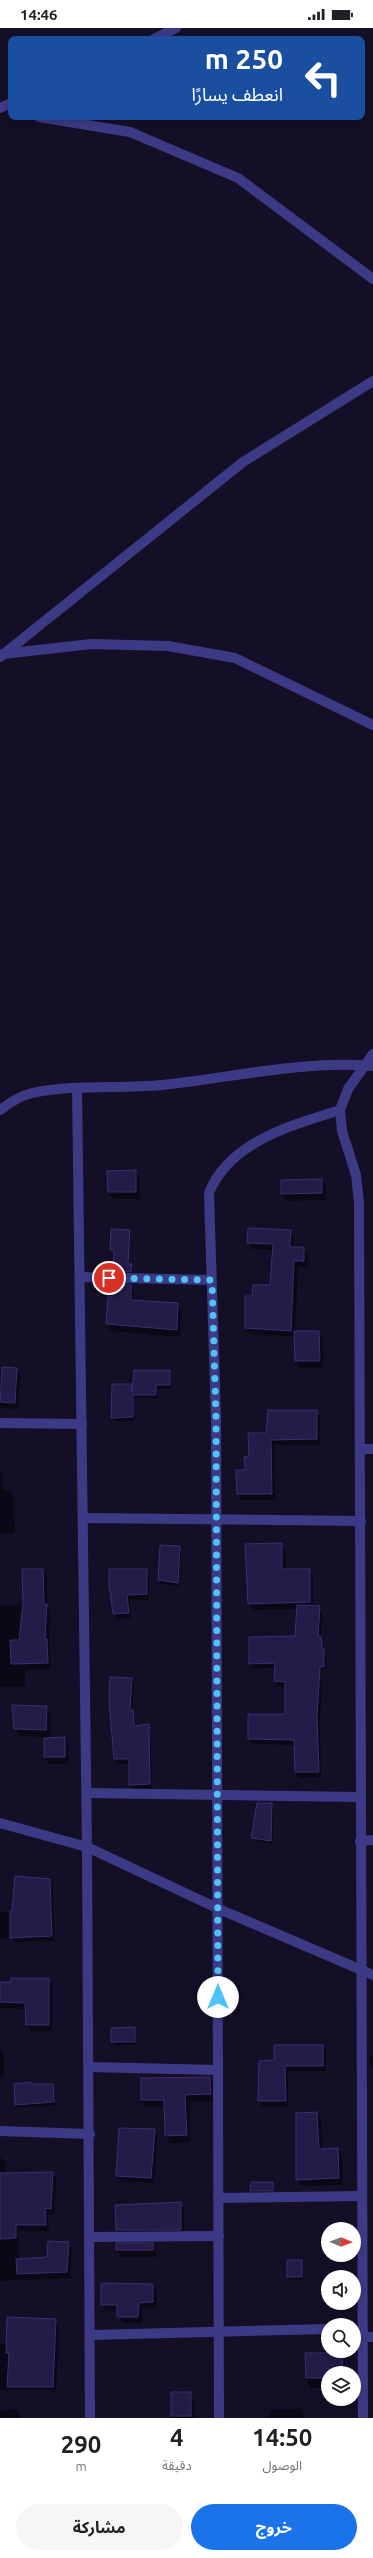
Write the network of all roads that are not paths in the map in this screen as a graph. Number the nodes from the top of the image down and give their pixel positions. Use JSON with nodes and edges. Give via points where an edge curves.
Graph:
{"nodes":[{"id":1,"x":176,"y":28,"type":"edge"},
{"id":2,"x":160,"y":36,"type":"edge"},
{"id":3,"x":57,"y":120,"type":"edge"},
{"id":4,"x":373,"y":279,"type":"edge"},
{"id":5,"x":373,"y":381,"type":"edge"},
{"id":6,"x":1,"y":655,"type":"edge"},
{"id":7,"x":373,"y":725,"type":"edge"},
{"id":8,"x":373,"y":1054,"type":"edge"},
{"id":9,"x":368,"y":1065,"type":"edge"},
{"id":10,"x":77,"y":1088,"type":"junction"},
{"id":11,"x":0,"y":1110,"type":"edge"},
{"id":12,"x":340,"y":1110,"type":"junction"},
{"id":13,"x":80,"y":1277,"type":"junction"},
{"id":14,"x":212,"y":1280,"type":"junction"},
{"id":15,"x":0,"y":1422,"type":"edge"},
{"id":16,"x":82,"y":1424,"type":"junction"},
{"id":17,"x":360,"y":1449,"type":"junction"},
{"id":18,"x":373,"y":1449,"type":"edge"},
{"id":19,"x":83,"y":1518,"type":"junction"},
{"id":20,"x":216,"y":1520,"type":"junction"},
{"id":21,"x":361,"y":1521,"type":"junction"},
{"id":22,"x":87,"y":1793,"type":"junction"},
{"id":23,"x":217,"y":1795,"type":"junction"},
{"id":24,"x":360,"y":1797,"type":"junction"},
{"id":25,"x":0,"y":1823,"type":"edge"},
{"id":26,"x":373,"y":1840,"type":"edge"},
{"id":27,"x":360,"y":1841,"type":"junction"},
{"id":28,"x":87,"y":1847,"type":"junction"},
{"id":29,"x":219,"y":1909,"type":"junction"},
{"id":30,"x":361,"y":1970,"type":"junction"},
{"id":31,"x":373,"y":1975,"type":"edge"},
{"id":32,"x":89,"y":2067,"type":"junction"},
{"id":33,"x":218,"y":2070,"type":"junction"},
{"id":34,"x":0,"y":2131,"type":"edge"},
{"id":35,"x":90,"y":2134,"type":"junction"},
{"id":36,"x":362,"y":2196,"type":"junction"},
{"id":37,"x":218,"y":2198,"type":"junction"},
{"id":38,"x":368,"y":2216,"type":"edge"},
{"id":39,"x":219,"y":2236,"type":"junction"},
{"id":40,"x":90,"y":2237,"type":"junction"},
{"id":41,"x":321,"y":2329,"type":"edge"},
{"id":42,"x":219,"y":2332,"type":"junction"},
{"id":43,"x":363,"y":2333,"type":"edge"},
{"id":44,"x":91,"y":2335,"type":"junction"},
{"id":45,"x":90,"y":2418,"type":"edge"},
{"id":46,"x":219,"y":2418,"type":"edge"},
{"id":47,"x":363,"y":2418,"type":"edge"}],
"edges":[{"from":1,"to":2,"type":"street"},
{"from":3,"to":4,"type":"street","via":[[130,132],[238,178]]},
{"from":5,"to":6,"type":"street","via":[[243,462]]},
{"from":6,"to":7,"type":"street","via":[[91,644],[168,646],[235,658]]},
{"from":8,"to":9,"type":"street"},
{"from":9,"to":10,"type":"street","via":[[248,1072],[125,1088]]},
{"from":9,"to":12,"type":"street","via":[[348,1089]]},
{"from":10,"to":11,"type":"street","via":[[30,1093]]},
{"from":10,"to":13,"type":"street"},
{"from":12,"to":14,"type":"street","via":[[283,1129],[265,1138],[231,1161],[216,1177],[209,1193]]},
{"from":12,"to":17,"type":"street","via":[[342,1131],[356,1175],[359,1203]]},
{"from":13,"to":14,"type":"street"},
{"from":13,"to":16,"type":"street"},
{"from":14,"to":20,"type":"street"},
{"from":15,"to":16,"type":"street"},
{"from":16,"to":19,"type":"street"},
{"from":17,"to":18,"type":"street"},
{"from":17,"to":21,"type":"street"},
{"from":19,"to":20,"type":"street"},
{"from":19,"to":22,"type":"street"},
{"from":20,"to":21,"type":"street"},
{"from":20,"to":23,"type":"street"},
{"from":21,"to":24,"type":"street"},
{"from":22,"to":23,"type":"street"},
{"from":22,"to":28,"type":"street"},
{"from":23,"to":24,"type":"street"},
{"from":23,"to":29,"type":"street"},
{"from":24,"to":27,"type":"street"},
{"from":25,"to":28,"type":"street"},
{"from":26,"to":27,"type":"street"},
{"from":27,"to":30,"type":"street"},
{"from":28,"to":29,"type":"street"},
{"from":28,"to":32,"type":"street"},
{"from":29,"to":30,"type":"street"},
{"from":29,"to":33,"type":"street"},
{"from":30,"to":31,"type":"street"},
{"from":30,"to":36,"type":"street"},
{"from":32,"to":33,"type":"street"},
{"from":32,"to":35,"type":"street"},
{"from":33,"to":37,"type":"street"},
{"from":34,"to":35,"type":"street"},
{"from":35,"to":40,"type":"street"},
{"from":36,"to":37,"type":"street"},
{"from":36,"to":38,"type":"street"},
{"from":37,"to":39,"type":"street"},
{"from":38,"to":43,"type":"street"},
{"from":39,"to":40,"type":"street"},
{"from":39,"to":42,"type":"street"},
{"from":40,"to":44,"type":"street"},
{"from":41,"to":42,"type":"street"},
{"from":42,"to":44,"type":"street"},
{"from":42,"to":46,"type":"street"},
{"from":43,"to":47,"type":"street"},
{"from":44,"to":45,"type":"street"}]}
